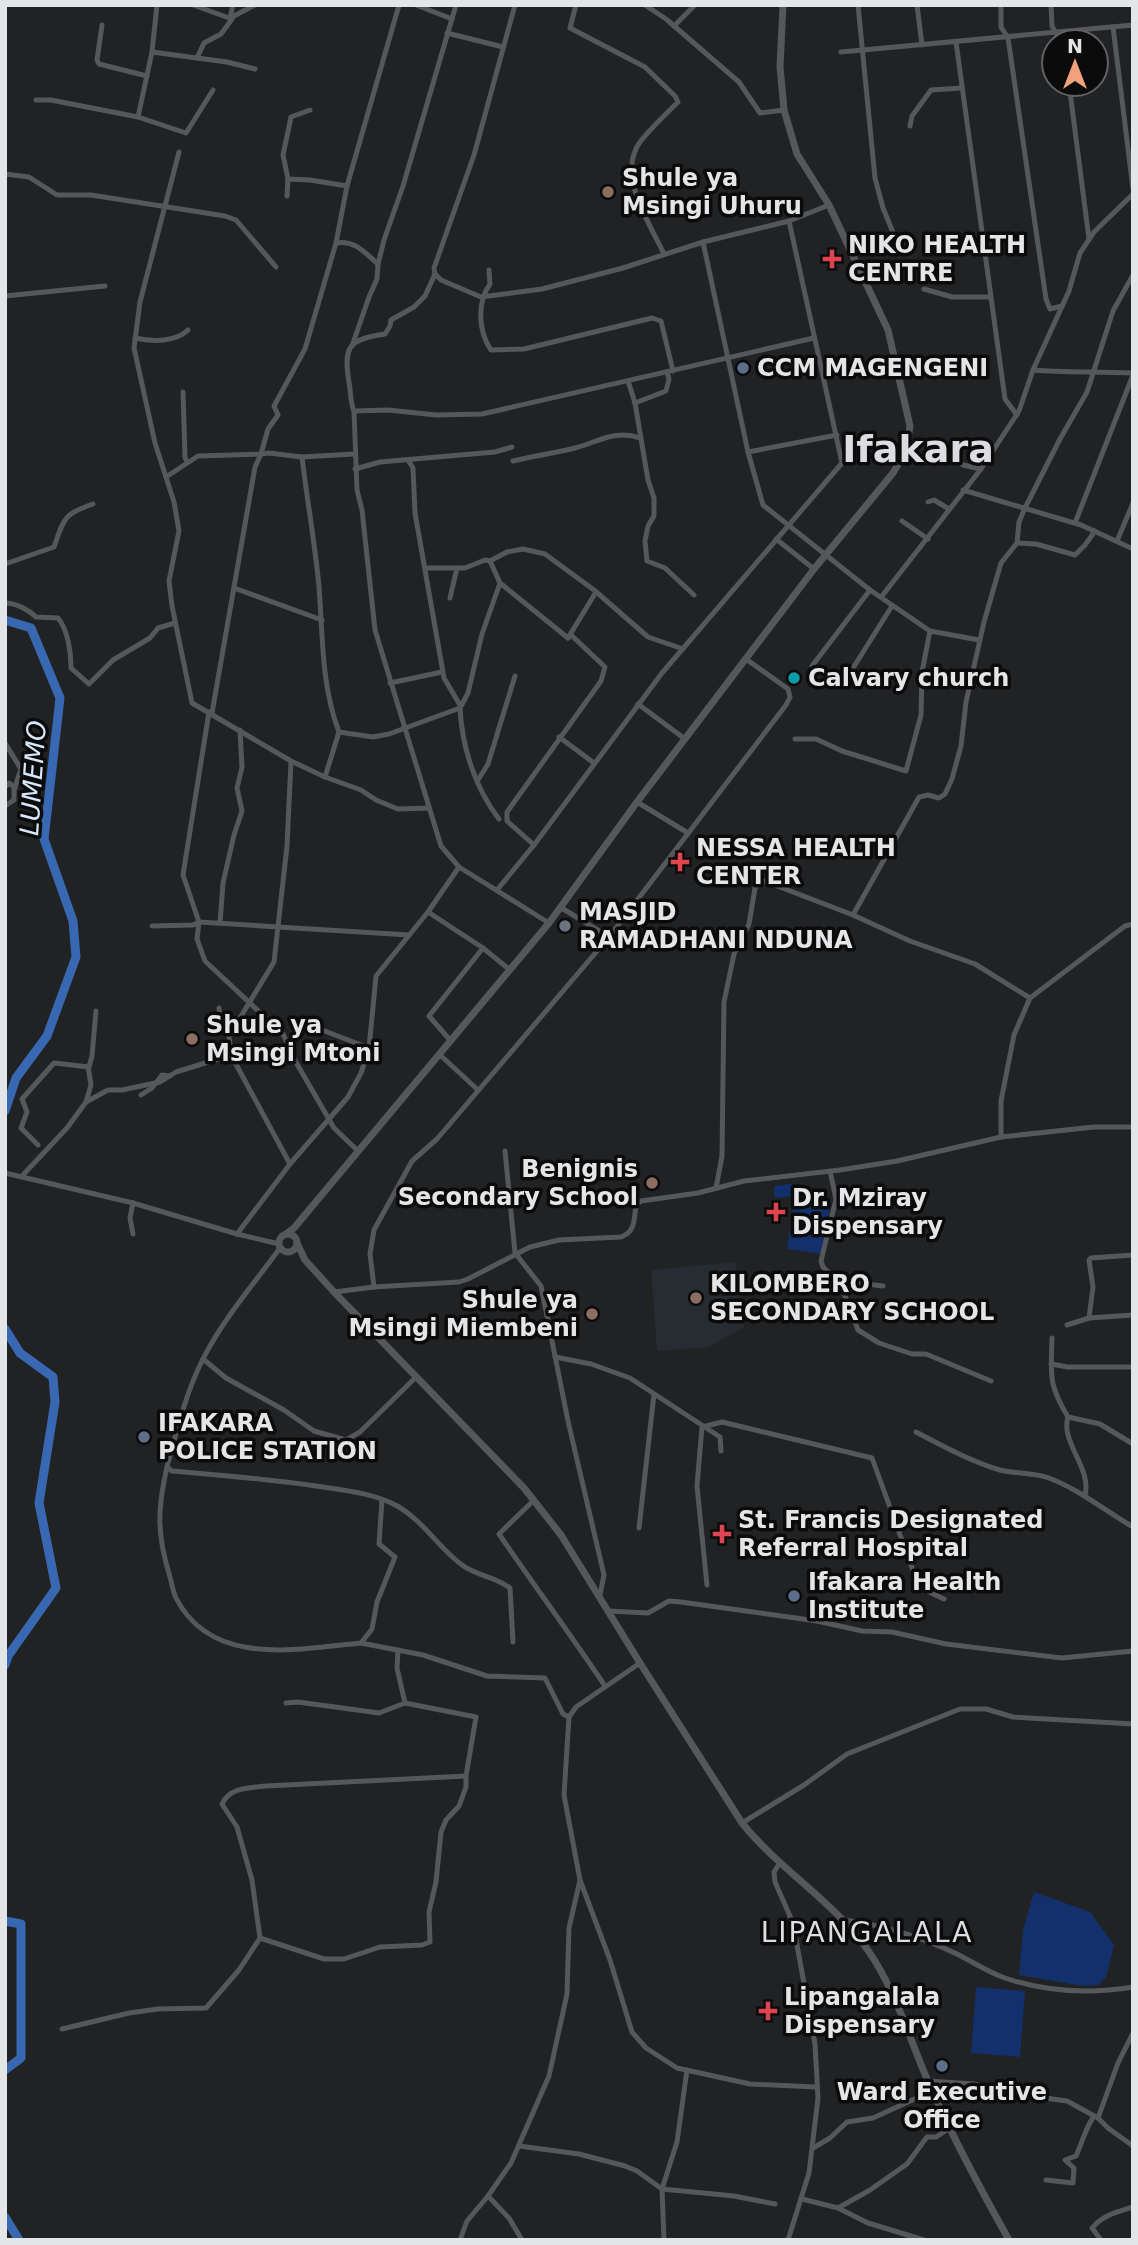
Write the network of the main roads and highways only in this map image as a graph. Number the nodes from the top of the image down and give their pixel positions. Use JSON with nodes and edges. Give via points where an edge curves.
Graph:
{"nodes":[{"id":1,"x":783,"y":5,"type":"edge"},
{"id":2,"x":297,"y":1223,"type":"junction"},
{"id":3,"x":285,"y":1234,"type":"junction"},
{"id":4,"x":297,"y":1242,"type":"junction"},
{"id":5,"x":288,"y":1252,"type":"junction"},
{"id":6,"x":305,"y":1260,"type":"junction"},
{"id":7,"x":1009,"y":2240,"type":"edge"}],
"edges":[{"from":1,"to":2,"type":"main road","via":[[780,67],[784,110],[797,154],[829,205],[888,330],[910,426],[906,451],[549,923]]},
{"from":2,"to":3,"type":"main road"},
{"from":2,"to":4,"type":"main road"},
{"from":3,"to":4,"type":"main road"},
{"from":3,"to":5,"type":"main road","via":[[279,1246]]},
{"from":4,"to":5,"type":"main road"},
{"from":4,"to":6,"type":"main road"},
{"from":5,"to":6,"type":"main road"},
{"from":6,"to":7,"type":"main road","via":[[534,1500],[600,1595],[742,1823],[779,1864],[844,1920],[874,1959],[932,2091]]}]}
